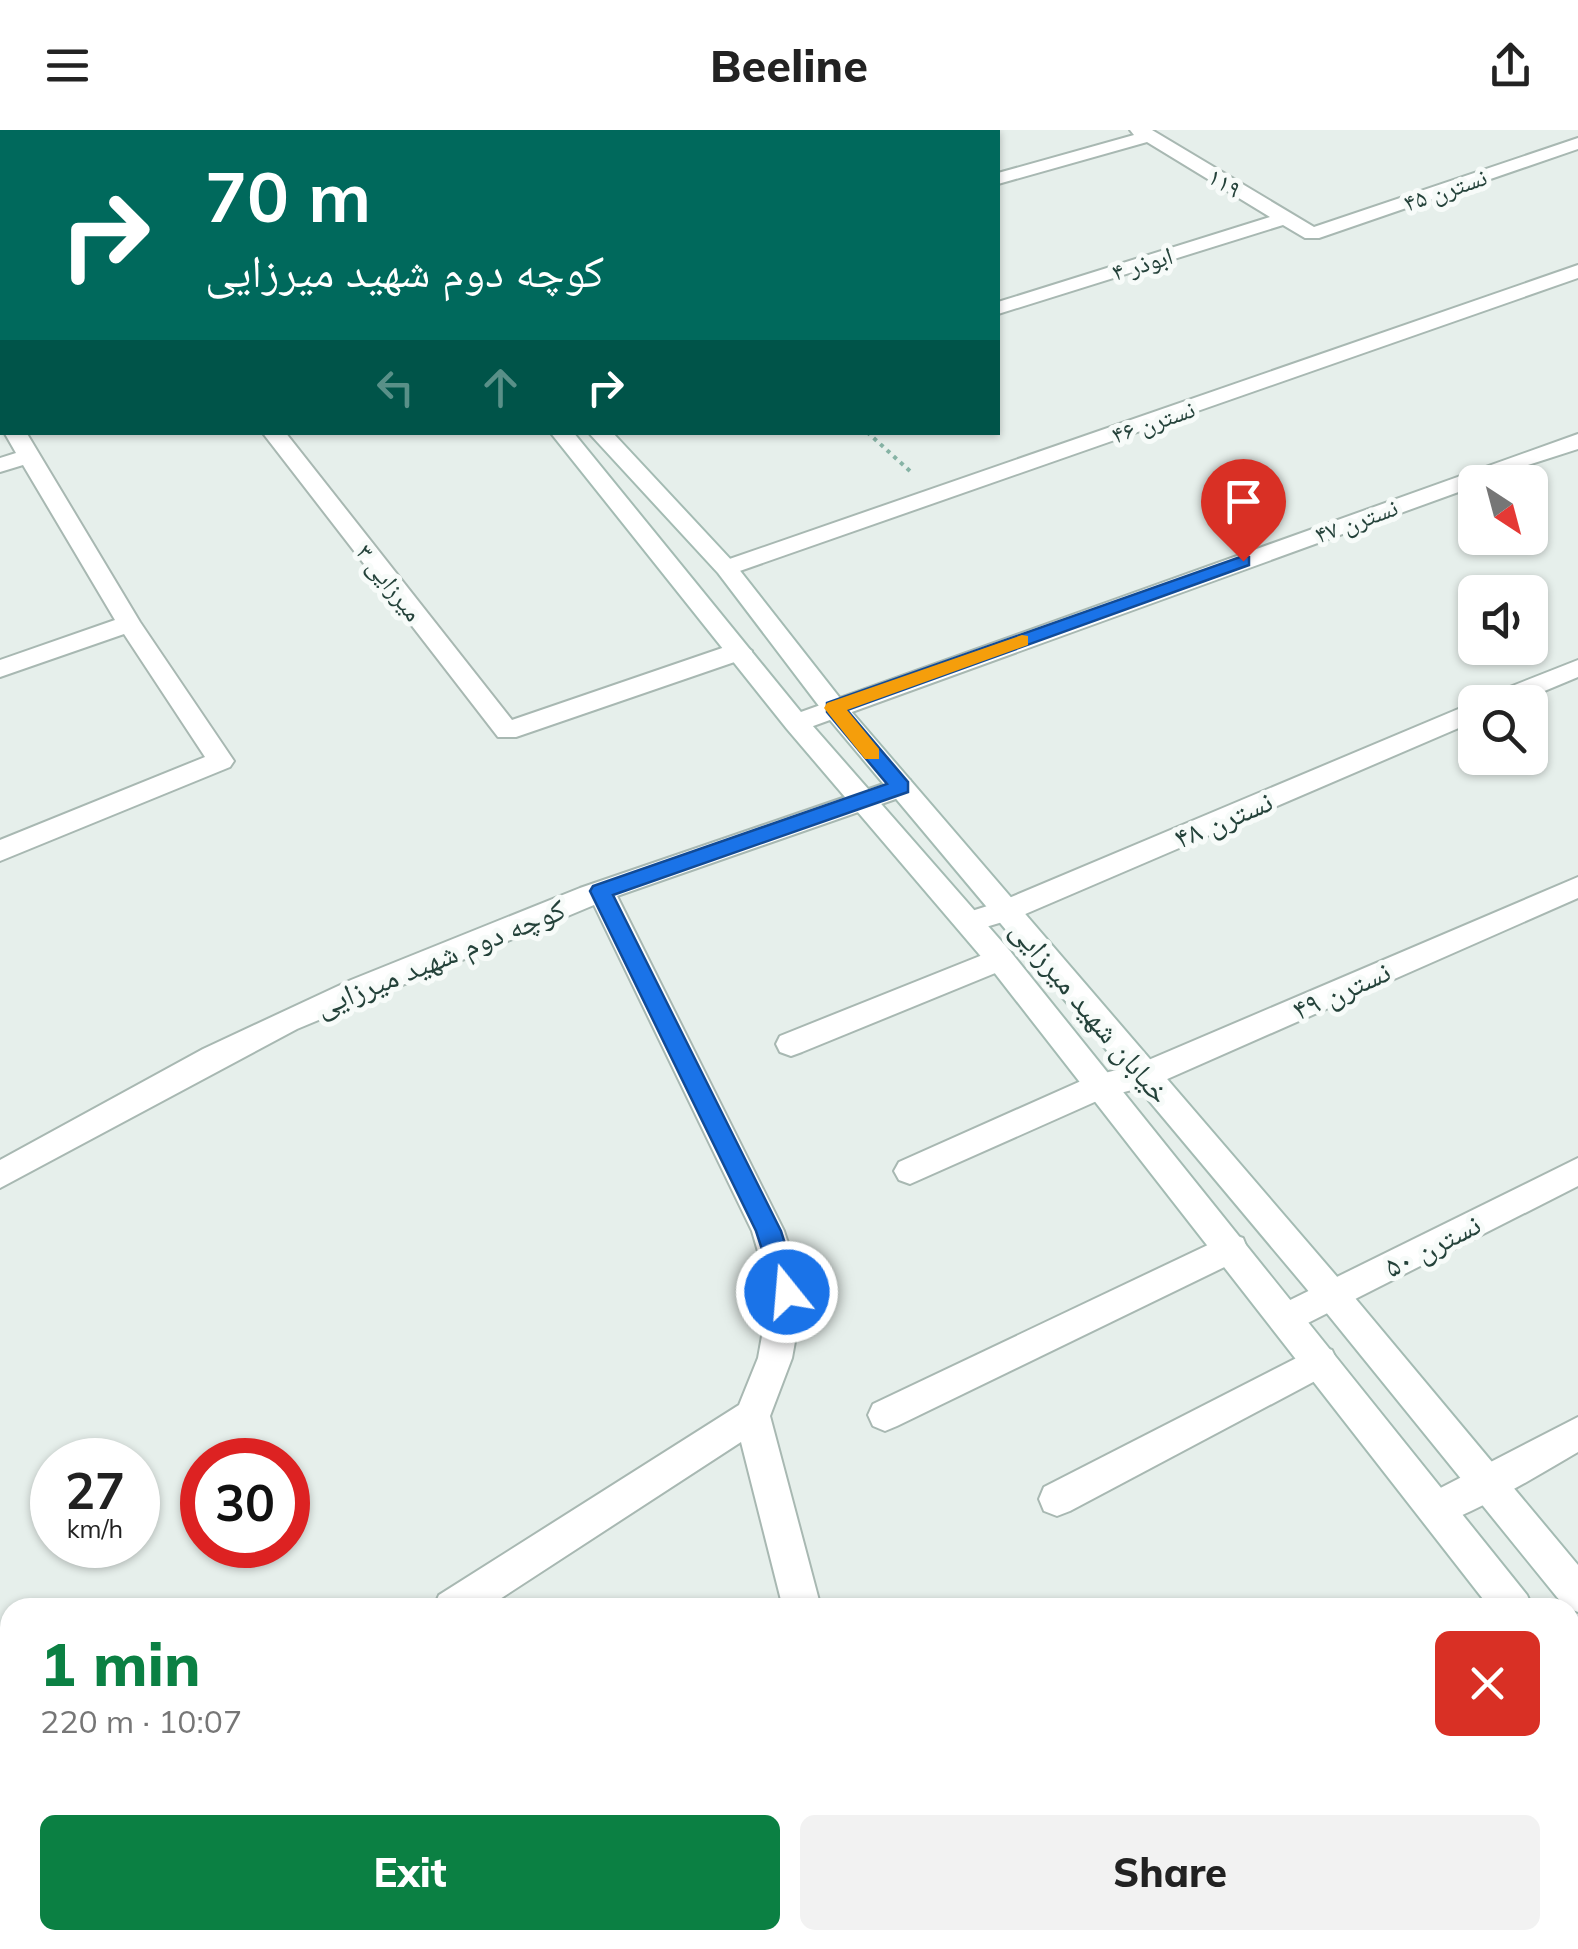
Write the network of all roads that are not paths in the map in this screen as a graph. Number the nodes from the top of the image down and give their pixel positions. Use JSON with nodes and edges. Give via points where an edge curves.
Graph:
{"nodes":[{"id":1,"x":1144,"y":133,"type":"edge"},
{"id":2,"x":1578,"y":144,"type":"edge"},
{"id":3,"x":1000,"y":178,"type":"edge"},
{"id":4,"x":1286,"y":218,"type":"junction"},
{"id":5,"x":1312,"y":234,"type":"joint"},
{"id":6,"x":1578,"y":271,"type":"edge"},
{"id":7,"x":1000,"y":307,"type":"edge"},
{"id":8,"x":17,"y":435,"type":"edge"},
{"id":9,"x":276,"y":435,"type":"edge"},
{"id":10,"x":563,"y":435,"type":"edge"},
{"id":11,"x":603,"y":435,"type":"edge"},
{"id":12,"x":1578,"y":441,"type":"edge"},
{"id":13,"x":30,"y":456,"type":"junction"},
{"id":14,"x":0,"y":465,"type":"edge"},
{"id":15,"x":726,"y":568,"type":"junction"},
{"id":16,"x":130,"y":624,"type":"junction"},
{"id":17,"x":740,"y":651,"type":"junction"},
{"id":18,"x":1578,"y":668,"type":"edge"},
{"id":19,"x":0,"y":669,"type":"edge"},
{"id":20,"x":1537,"y":685,"type":"edge"},
{"id":21,"x":834,"y":708,"type":"junction"},
{"id":22,"x":1458,"y":719,"type":"edge"},
{"id":23,"x":796,"y":723,"type":"junction"},
{"id":24,"x":901,"y":787,"type":"junction"},
{"id":25,"x":861,"y":800,"type":"junction"},
{"id":26,"x":0,"y":852,"type":"edge"},
{"id":27,"x":1578,"y":886,"type":"edge"},
{"id":28,"x":601,"y":891,"type":"junction"},
{"id":29,"x":1006,"y":911,"type":"junction"},
{"id":30,"x":968,"y":922,"type":"junction"},
{"id":31,"x":1000,"y":958,"type":"junction"},
{"id":32,"x":791,"y":1044,"type":"dead end"},
{"id":33,"x":1145,"y":1075,"type":"junction"},
{"id":34,"x":1101,"y":1086,"type":"junction"},
{"id":35,"x":910,"y":1171,"type":"dead end"},
{"id":36,"x":1578,"y":1171,"type":"edge"},
{"id":37,"x":0,"y":1176,"type":"edge"},
{"id":38,"x":1231,"y":1248,"type":"junction"},
{"id":39,"x":1333,"y":1296,"type":"junction"},
{"id":40,"x":1286,"y":1318,"type":"junction"},
{"id":41,"x":1320,"y":1361,"type":"junction"},
{"id":42,"x":752,"y":1416,"type":"junction"},
{"id":43,"x":885,"y":1416,"type":"dead end"},
{"id":44,"x":1578,"y":1433,"type":"edge"},
{"id":45,"x":1488,"y":1485,"type":"junction"},
{"id":46,"x":1057,"y":1499,"type":"dead end"},
{"id":47,"x":1436,"y":1509,"type":"junction"},
{"id":48,"x":1578,"y":1594,"type":"edge"},
{"id":49,"x":468,"y":1598,"type":"edge"},
{"id":50,"x":799,"y":1598,"type":"edge"},
{"id":51,"x":1506,"y":1598,"type":"edge"}],
"edges":[{"from":1,"to":3,"type":"street"},
{"from":1,"to":4,"type":"street","name":"۱۱۹"},
{"from":2,"to":5,"type":"street","name":"نسترن ۴۵"},
{"from":4,"to":5,"type":"street","name":"۱۱۹"},
{"from":4,"to":7,"type":"street","name":"ابوذر ۴"},
{"from":6,"to":15,"type":"street","name":"نسترن ۴۶"},
{"from":8,"to":13,"type":"street"},
{"from":9,"to":17,"type":"street","name":"میرزایی ۳","via":[[507,731]]},
{"from":10,"to":17,"type":"street","name":"خیابان شهید میرزایی"},
{"from":11,"to":15,"type":"street","name":"خیابان شهید میرزایی"},
{"from":12,"to":21,"type":"street","name":"نسترن ۴۷"},
{"from":13,"to":14,"type":"street"},
{"from":13,"to":16,"type":"street"},
{"from":15,"to":21,"type":"street","name":"خیابان شهید میرزایی"},
{"from":16,"to":19,"type":"street"},
{"from":16,"to":26,"type":"street","via":[[220,761]]},
{"from":17,"to":23,"type":"street","name":"خیابان شهید میرزایی"},
{"from":18,"to":20,"type":"street"},
{"from":21,"to":23,"type":"street","name":"نسترن ۴۷"},
{"from":21,"to":24,"type":"street","name":"خیابان شهید میرزایی"},
{"from":22,"to":29,"type":"street","name":"نسترن ۴۸"},
{"from":23,"to":25,"type":"street","name":"خیابان شهید میرزایی"},
{"from":24,"to":25,"type":"street","name":"کوچه دوم شهید میرزایی"},
{"from":24,"to":29,"type":"street","name":"خیابان شهید میرزایی"},
{"from":25,"to":28,"type":"street","name":"کوچه دوم شهید میرزایی"},
{"from":25,"to":30,"type":"street","name":"خیابان شهید میرزایی"},
{"from":27,"to":33,"type":"street","name":"نسترن ۴۹"},
{"from":28,"to":37,"type":"street","name":"کوچه دوم شهید میرزایی","via":[[282,1023]]},
{"from":28,"to":42,"type":"street","via":[[768,1231],[787,1292],[775,1358]]},
{"from":29,"to":30,"type":"street","name":"نسترن ۴۸"},
{"from":29,"to":33,"type":"street","name":"خیابان شهید میرزایی"},
{"from":30,"to":31,"type":"street","name":"خیابان شهید میرزایی"},
{"from":31,"to":32,"type":"street"},
{"from":31,"to":34,"type":"street","name":"خیابان شهید میرزایی"},
{"from":33,"to":34,"type":"street","name":"نسترن ۴۹"},
{"from":33,"to":39,"type":"street","name":"خیابان شهید میرزایی"},
{"from":34,"to":35,"type":"street","name":"نسترن ۴۹"},
{"from":34,"to":38,"type":"street","name":"خیابان شهید میرزایی"},
{"from":36,"to":39,"type":"street","name":"نسترن ۵۰"},
{"from":38,"to":40,"type":"street","name":"خیابان شهید میرزایی"},
{"from":38,"to":43,"type":"street"},
{"from":39,"to":40,"type":"street","name":"نسترن ۵۰"},
{"from":39,"to":45,"type":"street","name":"خیابان شهید میرزایی"},
{"from":40,"to":41,"type":"street","name":"خیابان شهید میرزایی"},
{"from":41,"to":46,"type":"street"},
{"from":41,"to":47,"type":"street","name":"خیابان شهید میرزایی"},
{"from":42,"to":49,"type":"street"},
{"from":42,"to":50,"type":"street"},
{"from":44,"to":45,"type":"street"},
{"from":45,"to":47,"type":"street"},
{"from":45,"to":48,"type":"street","name":"خیابان شهید میرزایی"},
{"from":47,"to":51,"type":"street","name":"خیابان شهید میرزایی"}]}
